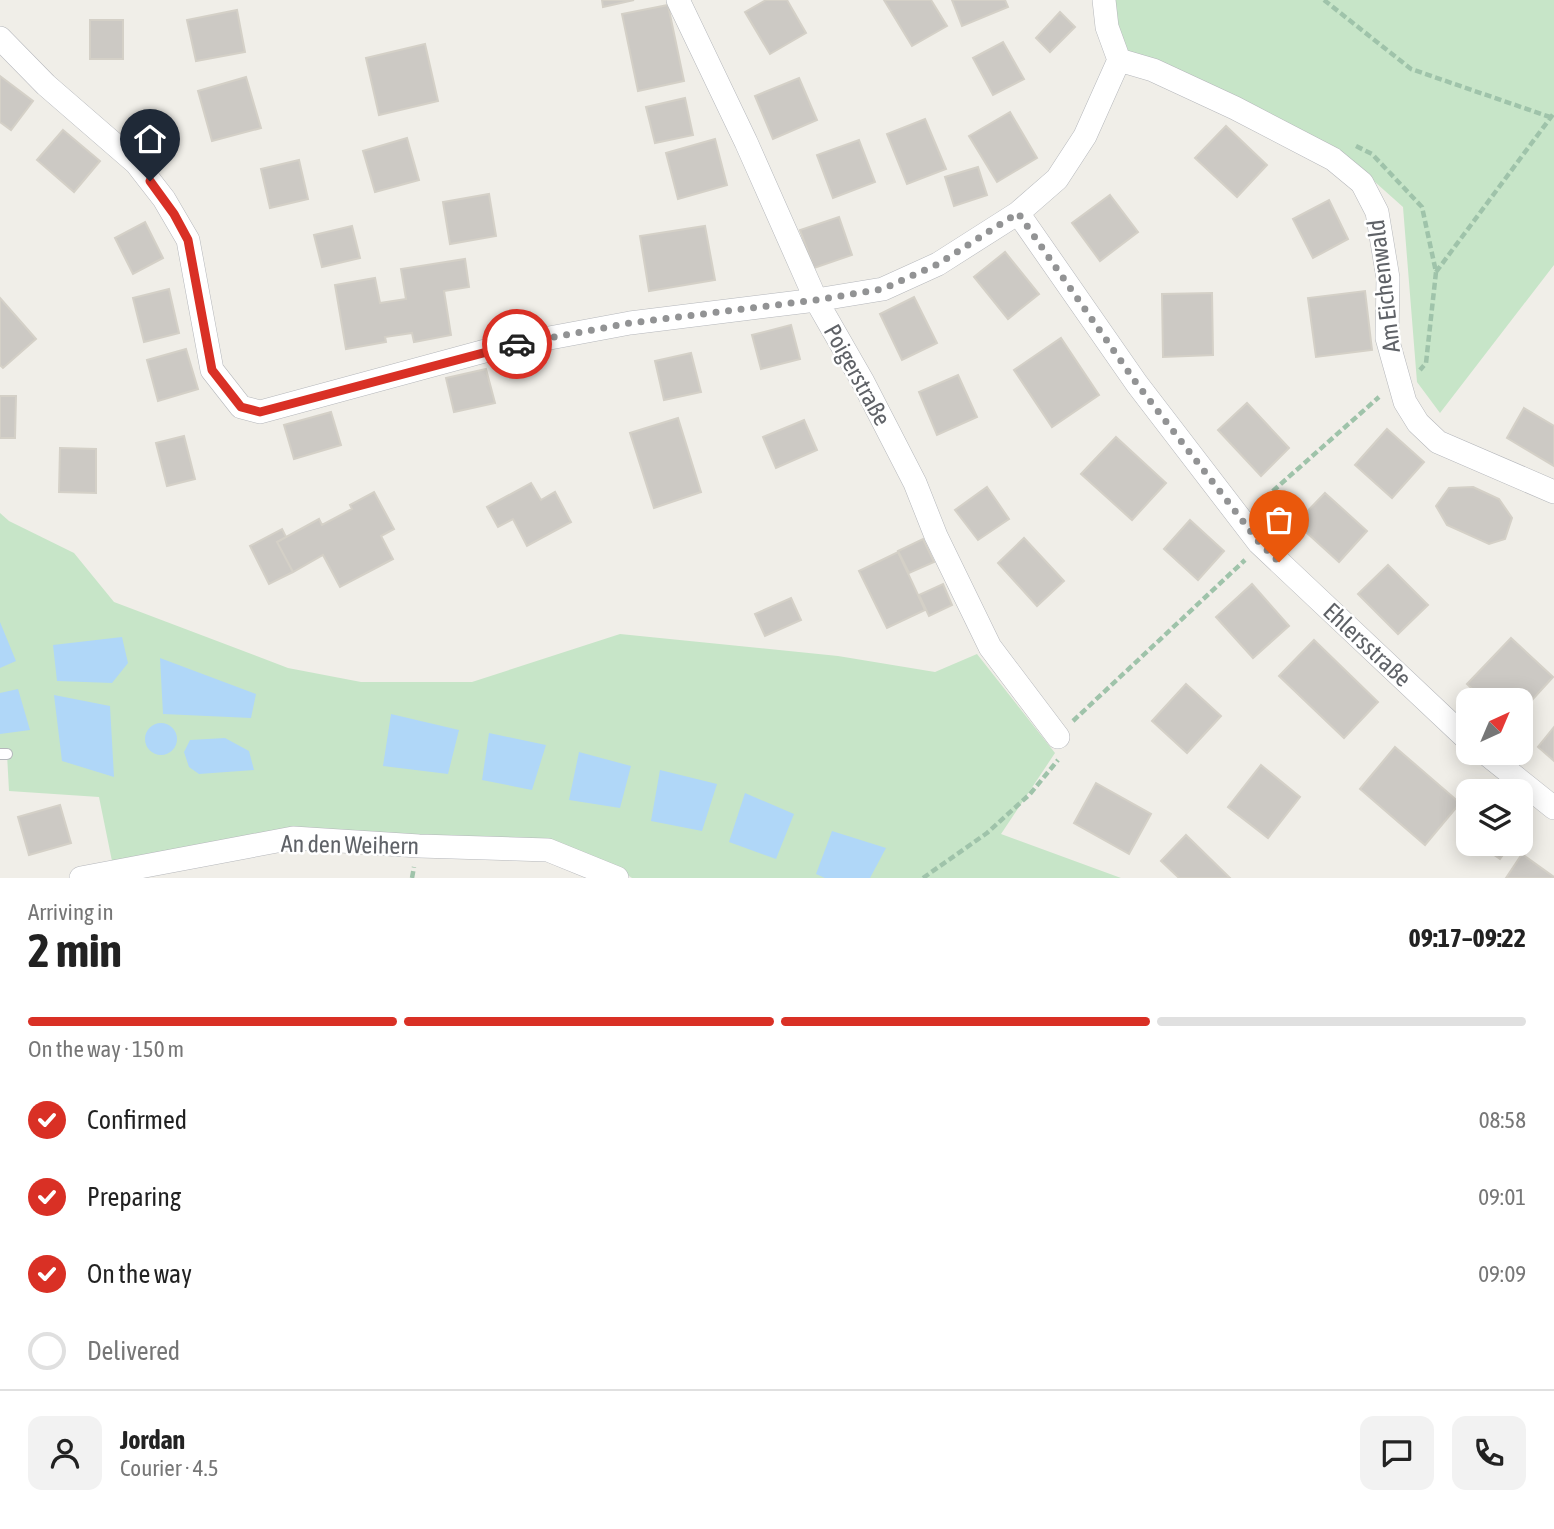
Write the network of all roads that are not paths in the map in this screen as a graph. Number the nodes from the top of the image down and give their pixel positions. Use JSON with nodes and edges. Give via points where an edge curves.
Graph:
{"nodes":[{"id":1,"x":678,"y":0,"type":"edge"},
{"id":2,"x":1104,"y":0,"type":"edge"},
{"id":3,"x":0,"y":38,"type":"edge"},
{"id":4,"x":1119,"y":60,"type":"junction"},
{"id":5,"x":1018,"y":213,"type":"junction"},
{"id":6,"x":816,"y":300,"type":"junction"},
{"id":7,"x":1554,"y":492,"type":"edge"},
{"id":8,"x":1456,"y":729,"type":"edge"},
{"id":9,"x":1060,"y":745,"type":"road end"},
{"id":10,"x":1500,"y":765,"type":"edge"},
{"id":11,"x":1554,"y":808,"type":"edge"},
{"id":12,"x":81,"y":878,"type":"edge"},
{"id":13,"x":617,"y":878,"type":"edge"}],
"edges":[{"from":1,"to":6,"type":"street","name":"Poigerstraße"},
{"from":2,"to":4,"type":"street","via":[[1107,27]]},
{"from":3,"to":6,"type":"street","via":[[136,163],[177,219],[188,240],[212,370],[241,407],[260,412],[496,348],[590,330]]},
{"from":4,"to":5,"type":"street","via":[[1085,136],[1057,179]]},
{"from":4,"to":7,"type":"street","name":"Am Eichenwald","via":[[1153,70],[1259,121],[1333,159],[1362,183],[1377,212],[1388,278],[1387,338],[1405,402],[1418,423],[1438,442]]},
{"from":5,"to":6,"type":"street","via":[[938,264],[883,289]]},
{"from":5,"to":8,"type":"street","name":"Ehlersstraße","via":[[1137,384],[1259,542]]},
{"from":6,"to":9,"type":"street","name":"Poigerstraße","via":[[915,483],[990,647]]},
{"from":10,"to":11,"type":"street"},
{"from":12,"to":13,"type":"street","name":"An den Weihern","via":[[293,838],[548,850]]}]}
